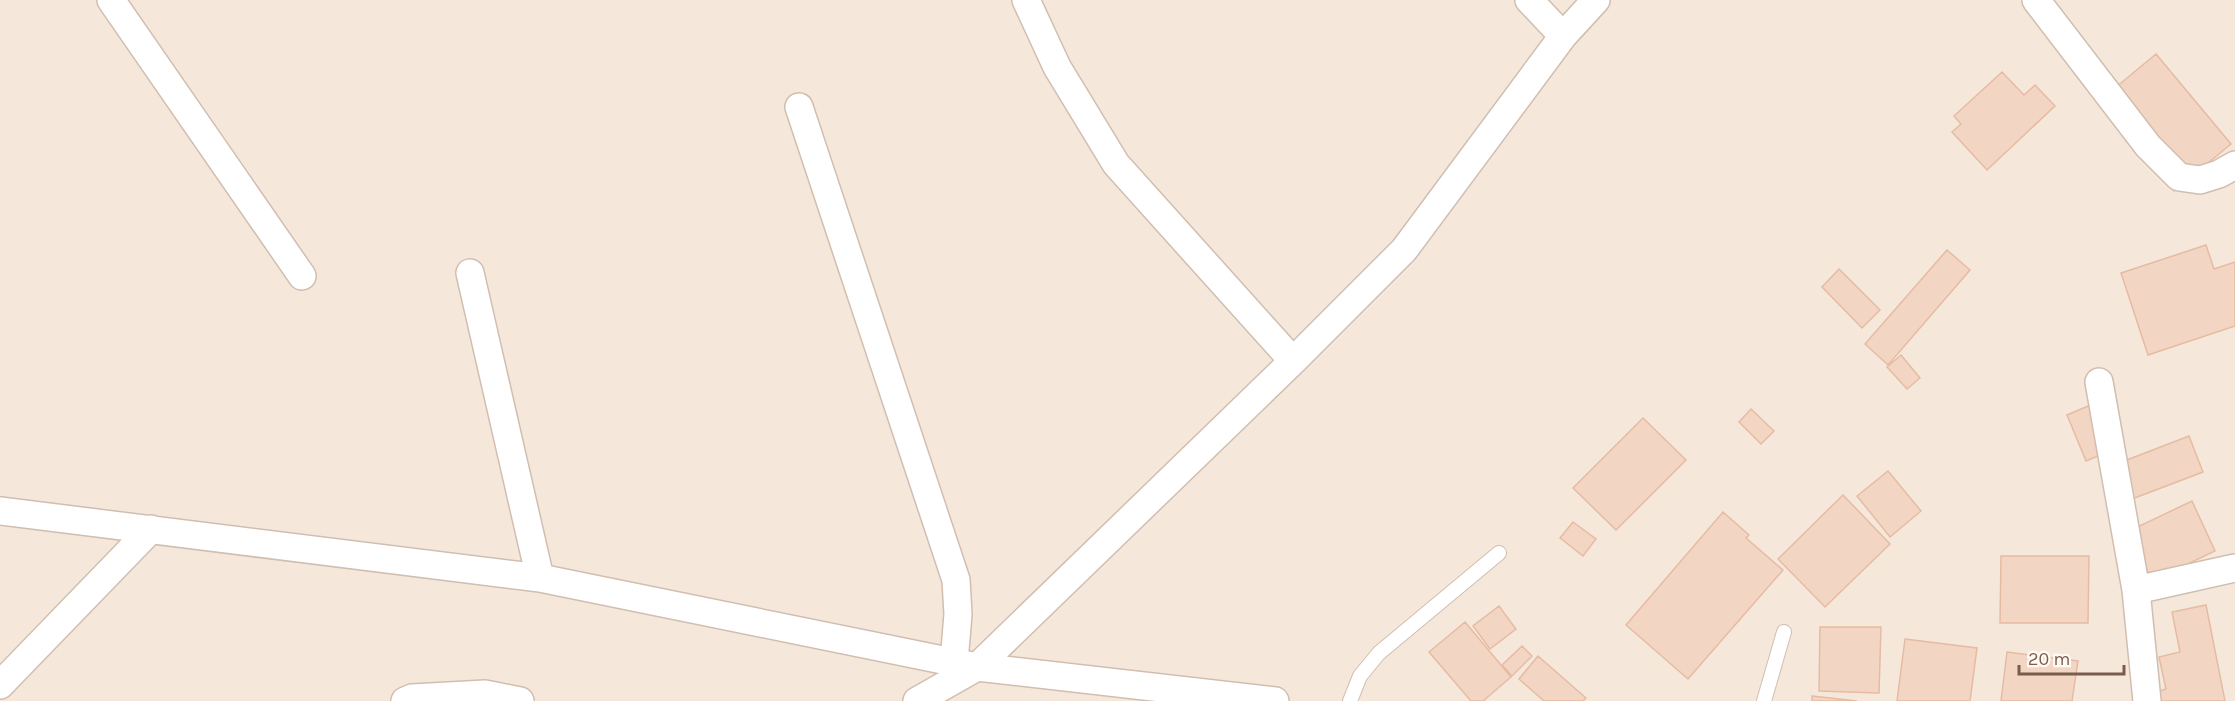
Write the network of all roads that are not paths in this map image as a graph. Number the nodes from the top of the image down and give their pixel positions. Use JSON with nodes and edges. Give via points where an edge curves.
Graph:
{"nodes":[{"id":1,"x":111,"y":0,"type":"edge"},
{"id":2,"x":1026,"y":0,"type":"edge"},
{"id":3,"x":1529,"y":0,"type":"edge"},
{"id":4,"x":1596,"y":0,"type":"edge"},
{"id":5,"x":2036,"y":0,"type":"edge"},
{"id":6,"x":1563,"y":36,"type":"junction"},
{"id":7,"x":799,"y":107,"type":"dead end"},
{"id":8,"x":2235,"y":165,"type":"edge"},
{"id":9,"x":470,"y":273,"type":"dead end"},
{"id":10,"x":302,"y":276,"type":"dead end"},
{"id":11,"x":1293,"y":361,"type":"junction"},
{"id":12,"x":2099,"y":382,"type":"dead end"},
{"id":13,"x":0,"y":511,"type":"edge"},
{"id":14,"x":151,"y":530,"type":"junction"},
{"id":15,"x":1499,"y":552,"type":"dead end"},
{"id":16,"x":2235,"y":568,"type":"edge"},
{"id":17,"x":540,"y":578,"type":"junction"},
{"id":18,"x":2136,"y":590,"type":"junction"},
{"id":19,"x":1784,"y":632,"type":"dead end"},
{"id":20,"x":965,"y":664,"type":"junction"},
{"id":21,"x":0,"y":685,"type":"edge"},
{"id":22,"x":405,"y":701,"type":"edge"},
{"id":23,"x":520,"y":701,"type":"edge"},
{"id":24,"x":917,"y":701,"type":"edge"},
{"id":25,"x":1275,"y":701,"type":"edge"},
{"id":26,"x":1350,"y":701,"type":"edge"},
{"id":27,"x":1764,"y":701,"type":"edge"},
{"id":28,"x":2147,"y":701,"type":"edge"}],
"edges":[{"from":1,"to":10,"type":"street"},
{"from":2,"to":11,"type":"street","via":[[1057,67],[1116,164]]},
{"from":3,"to":6,"type":"street"},
{"from":4,"to":6,"type":"street"},
{"from":5,"to":8,"type":"street","via":[[2148,146],[2179,177],[2200,180]]},
{"from":6,"to":11,"type":"street","via":[[1404,250]]},
{"from":7,"to":20,"type":"street","via":[[956,580]]},
{"from":9,"to":17,"type":"street"},
{"from":11,"to":20,"type":"street"},
{"from":12,"to":18,"type":"street"},
{"from":13,"to":14,"type":"street"},
{"from":14,"to":17,"type":"street"},
{"from":14,"to":21,"type":"street"},
{"from":15,"to":26,"type":"lane","via":[[1379,653],[1360,676]]},
{"from":16,"to":18,"type":"street"},
{"from":17,"to":20,"type":"street"},
{"from":18,"to":28,"type":"street"},
{"from":19,"to":27,"type":"lane"},
{"from":20,"to":24,"type":"street"},
{"from":20,"to":25,"type":"street"},
{"from":22,"to":23,"type":"street","via":[[485,694]]}]}
